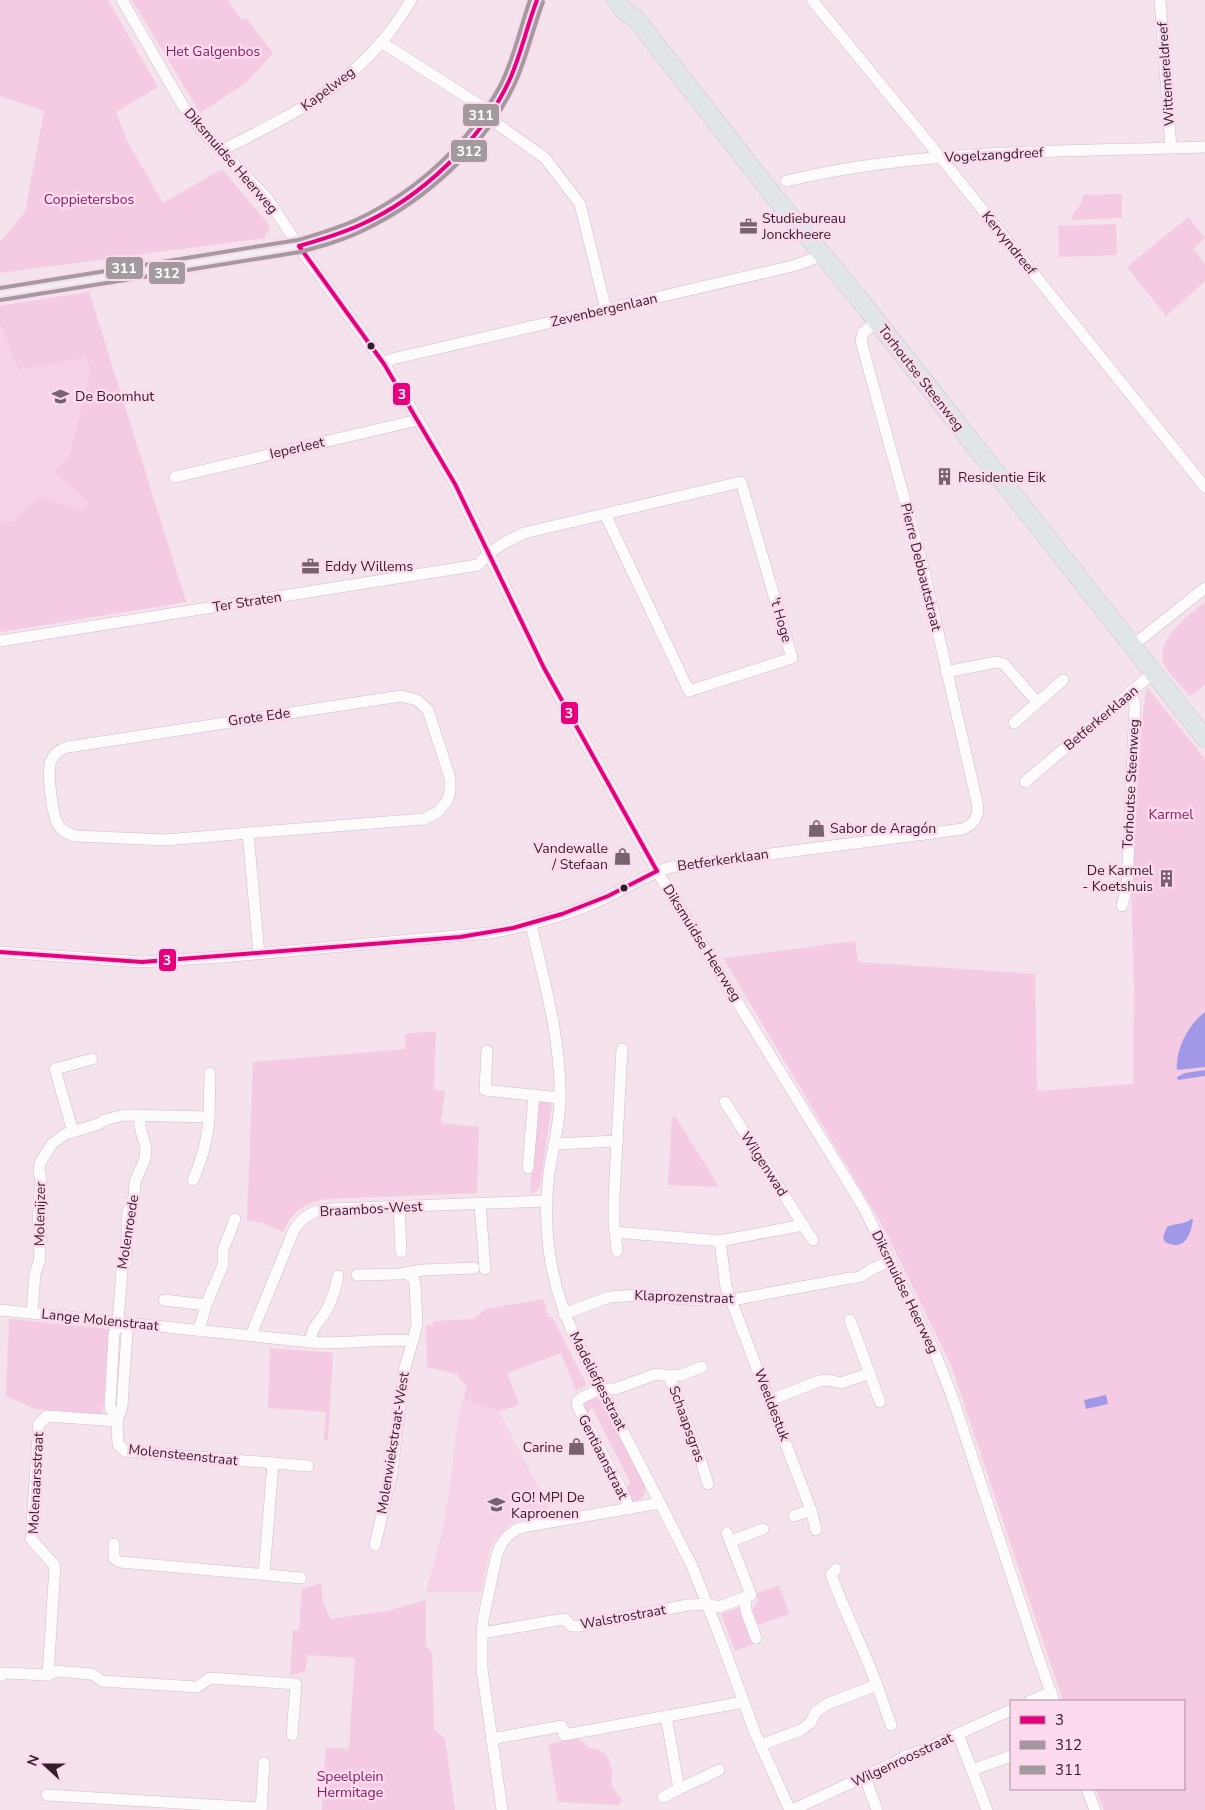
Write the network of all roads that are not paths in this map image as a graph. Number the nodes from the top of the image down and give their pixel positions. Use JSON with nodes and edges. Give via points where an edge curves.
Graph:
{"nodes":[{"id":1,"x":122,"y":0,"type":"edge"},
{"id":2,"x":410,"y":0,"type":"edge"},
{"id":3,"x":616,"y":0,"type":"edge"},
{"id":4,"x":628,"y":0,"type":"edge"},
{"id":5,"x":812,"y":0,"type":"edge"},
{"id":6,"x":1160,"y":0,"type":"edge"},
{"id":7,"x":534,"y":4,"type":"edge"},
{"id":8,"x":636,"y":19,"type":"junction"},
{"id":9,"x":381,"y":42,"type":"junction"},
{"id":10,"x":488,"y":114,"type":"junction"},
{"id":11,"x":1205,"y":147,"type":"edge"},
{"id":12,"x":1171,"y":148,"type":"junction"},
{"id":13,"x":222,"y":150,"type":"junction"},
{"id":14,"x":941,"y":158,"type":"junction"},
{"id":15,"x":786,"y":181,"type":"dead end"},
{"id":16,"x":299,"y":246,"type":"junction"},
{"id":17,"x":824,"y":255,"type":"junction"},
{"id":18,"x":0,"y":294,"type":"edge"},
{"id":19,"x":606,"y":310,"type":"junction"},
{"id":20,"x":876,"y":322,"type":"junction"},
{"id":21,"x":384,"y":364,"type":"junction"},
{"id":22,"x":418,"y":420,"type":"junction"},
{"id":23,"x":175,"y":477,"type":"dead end"},
{"id":24,"x":1205,"y":488,"type":"edge"},
{"id":25,"x":604,"y":514,"type":"junction"},
{"id":26,"x":489,"y":552,"type":"junction"},
{"id":27,"x":1205,"y":588,"type":"edge"},
{"id":28,"x":0,"y":641,"type":"edge"},
{"id":29,"x":1132,"y":646,"type":"junction"},
{"id":30,"x":946,"y":672,"type":"junction"},
{"id":31,"x":1153,"y":673,"type":"junction"},
{"id":32,"x":1063,"y":680,"type":"dead end"},
{"id":33,"x":1130,"y":693,"type":"junction"},
{"id":34,"x":1037,"y":702,"type":"junction"},
{"id":35,"x":1014,"y":723,"type":"dead end"},
{"id":36,"x":1205,"y":738,"type":"edge"},
{"id":37,"x":1025,"y":782,"type":"dead end"},
{"id":38,"x":975,"y":820,"type":"joint"},
{"id":39,"x":248,"y":833,"type":"junction"},
{"id":40,"x":657,"y":871,"type":"junction"},
{"id":41,"x":1122,"y":906,"type":"dead end"},
{"id":42,"x":531,"y":925,"type":"junction"},
{"id":43,"x":0,"y":952,"type":"edge"},
{"id":44,"x":259,"y":954,"type":"junction"},
{"id":45,"x":622,"y":1049,"type":"dead end"},
{"id":46,"x":487,"y":1052,"type":"dead end"},
{"id":47,"x":92,"y":1059,"type":"dead end"},
{"id":48,"x":210,"y":1073,"type":"dead end"},
{"id":49,"x":534,"y":1095,"type":"junction"},
{"id":50,"x":560,"y":1098,"type":"junction"},
{"id":51,"x":725,"y":1102,"type":"dead end"},
{"id":52,"x":140,"y":1115,"type":"junction"},
{"id":53,"x":209,"y":1117,"type":"junction"},
{"id":54,"x":73,"y":1132,"type":"junction"},
{"id":55,"x":618,"y":1141,"type":"junction"},
{"id":56,"x":554,"y":1144,"type":"junction"},
{"id":57,"x":528,"y":1168,"type":"dead end"},
{"id":58,"x":193,"y":1180,"type":"dead end"},
{"id":59,"x":547,"y":1201,"type":"junction"},
{"id":60,"x":480,"y":1204,"type":"junction"},
{"id":61,"x":399,"y":1206,"type":"junction"},
{"id":62,"x":235,"y":1219,"type":"dead end"},
{"id":63,"x":803,"y":1225,"type":"junction"},
{"id":64,"x":615,"y":1232,"type":"junction"},
{"id":65,"x":813,"y":1240,"type":"dead end"},
{"id":66,"x":720,"y":1241,"type":"junction"},
{"id":67,"x":617,"y":1251,"type":"dead end"},
{"id":68,"x":400,"y":1252,"type":"dead end"},
{"id":69,"x":890,"y":1261,"type":"junction"},
{"id":70,"x":407,"y":1273,"type":"junction"},
{"id":71,"x":357,"y":1275,"type":"dead end"},
{"id":72,"x":338,"y":1276,"type":"dead end"},
{"id":73,"x":164,"y":1300,"type":"dead end"},
{"id":74,"x":732,"y":1300,"type":"junction"},
{"id":75,"x":206,"y":1305,"type":"junction"},
{"id":76,"x":0,"y":1310,"type":"edge"},
{"id":77,"x":32,"y":1312,"type":"junction"},
{"id":78,"x":564,"y":1314,"type":"junction"},
{"id":79,"x":850,"y":1320,"type":"dead end"},
{"id":80,"x":118,"y":1322,"type":"junction"},
{"id":81,"x":199,"y":1330,"type":"junction"},
{"id":82,"x":252,"y":1335,"type":"junction"},
{"id":83,"x":413,"y":1341,"type":"junction"},
{"id":84,"x":311,"y":1342,"type":"junction"},
{"id":85,"x":702,"y":1367,"type":"dead end"},
{"id":86,"x":870,"y":1373,"type":"junction"},
{"id":87,"x":669,"y":1376,"type":"junction"},
{"id":88,"x":601,"y":1389,"type":"junction"},
{"id":89,"x":770,"y":1400,"type":"junction"},
{"id":90,"x":880,"y":1402,"type":"dead end"},
{"id":91,"x":117,"y":1421,"type":"junction"},
{"id":92,"x":273,"y":1463,"type":"junction"},
{"id":93,"x":308,"y":1466,"type":"dead end"},
{"id":94,"x":716,"y":1468,"type":"dead end"},
{"id":95,"x":704,"y":1471,"type":"junction"},
{"id":96,"x":708,"y":1484,"type":"dead end"},
{"id":97,"x":660,"y":1503,"type":"junction"},
{"id":98,"x":629,"y":1509,"type":"junction"},
{"id":99,"x":811,"y":1510,"type":"junction"},
{"id":100,"x":794,"y":1516,"type":"dead end"},
{"id":101,"x":763,"y":1529,"type":"dead end"},
{"id":102,"x":816,"y":1530,"type":"dead end"},
{"id":103,"x":114,"y":1544,"type":"dead end"},
{"id":104,"x":376,"y":1545,"type":"dead end"},
{"id":105,"x":836,"y":1569,"type":"dead end"},
{"id":106,"x":264,"y":1574,"type":"junction"},
{"id":107,"x":301,"y":1578,"type":"dead end"},
{"id":108,"x":744,"y":1598,"type":"junction"},
{"id":109,"x":708,"y":1604,"type":"junction"},
{"id":110,"x":482,"y":1633,"type":"junction"},
{"id":111,"x":756,"y":1638,"type":"dead end"},
{"id":112,"x":48,"y":1675,"type":"junction"},
{"id":113,"x":0,"y":1676,"type":"edge"},
{"id":114,"x":877,"y":1685,"type":"junction"},
{"id":115,"x":1053,"y":1696,"type":"edge"},
{"id":116,"x":1035,"y":1700,"type":"edge"},
{"id":117,"x":744,"y":1702,"type":"junction"},
{"id":118,"x":1010,"y":1710,"type":"edge"},
{"id":119,"x":666,"y":1716,"type":"junction"},
{"id":120,"x":892,"y":1725,"type":"dead end"},
{"id":121,"x":958,"y":1734,"type":"junction"},
{"id":122,"x":292,"y":1735,"type":"dead end"},
{"id":123,"x":491,"y":1738,"type":"junction"},
{"id":124,"x":761,"y":1745,"type":"junction"},
{"id":125,"x":1010,"y":1756,"type":"edge"},
{"id":126,"x":264,"y":1763,"type":"dead end"},
{"id":127,"x":719,"y":1770,"type":"dead end"},
{"id":128,"x":972,"y":1770,"type":"junction"},
{"id":129,"x":865,"y":1777,"type":"junction"},
{"id":130,"x":679,"y":1789,"type":"junction"},
{"id":131,"x":1087,"y":1790,"type":"edge"},
{"id":132,"x":47,"y":1795,"type":"dead end"},
{"id":133,"x":663,"y":1797,"type":"dead end"},
{"id":134,"x":261,"y":1809,"type":"edge"},
{"id":135,"x":502,"y":1810,"type":"edge"},
{"id":136,"x":791,"y":1810,"type":"edge"},
{"id":137,"x":877,"y":1810,"type":"edge"},
{"id":138,"x":986,"y":1810,"type":"edge"},
{"id":139,"x":1095,"y":1810,"type":"edge"}],
"edges":[{"from":1,"to":13,"type":"street","name":"Diksmuidse Heerweg","via":[[182,105]]},
{"from":2,"to":9,"type":"street","name":"Kapelweg"},
{"from":3,"to":8,"type":"main road","name":"Torhoutse Steenweg"},
{"from":4,"to":8,"type":"main road","name":"Torhoutse Steenweg"},
{"from":5,"to":14,"type":"street","name":"Kervyndreef"},
{"from":6,"to":12,"type":"street","name":"Wittemereldreef"},
{"from":7,"to":10,"type":"street","via":[[516,66],[505,90]]},
{"from":8,"to":17,"type":"main road","name":"Torhoutse Steenweg","via":[[769,190]]},
{"from":9,"to":10,"type":"street"},
{"from":9,"to":13,"type":"street","name":"Kapelweg","via":[[348,76],[309,105]]},
{"from":10,"to":16,"type":"street","via":[[467,143],[416,192],[348,231]]},
{"from":10,"to":19,"type":"street","via":[[545,158],[582,207]]},
{"from":11,"to":12,"type":"street","name":"Vogelzangdreef"},
{"from":12,"to":14,"type":"street","name":"Vogelzangdreef"},
{"from":13,"to":16,"type":"street","name":"Diksmuidse Heerweg","via":[[266,198]]},
{"from":14,"to":15,"type":"street","name":"Vogelzangdreef","via":[[864,165]]},
{"from":14,"to":24,"type":"street","name":"Kervyndreef"},
{"from":16,"to":18,"type":"street"},
{"from":16,"to":21,"type":"street","name":"Diksmuidse Heerweg"},
{"from":17,"to":19,"type":"street","name":"Zevenbergenlaan","via":[[793,266]]},
{"from":17,"to":20,"type":"main road","name":"Torhoutse Steenweg"},
{"from":19,"to":21,"type":"street","name":"Zevenbergenlaan","via":[[392,359]]},
{"from":20,"to":29,"type":"main road","name":"Torhoutse Steenweg"},
{"from":20,"to":30,"type":"street","name":"Pierre Debbautstraat","via":[[863,333],[861,341],[922,563]]},
{"from":21,"to":22,"type":"street","name":"Diksmuidse Heerweg"},
{"from":22,"to":23,"type":"street","name":"Ieperleet"},
{"from":22,"to":26,"type":"street","name":"Diksmuidse Heerweg"},
{"from":25,"to":25,"type":"street","name":"'t Hoge","via":[[741,482],[792,658],[689,691]]},
{"from":25,"to":26,"type":"street","name":"'t Hoge","via":[[524,533]]},
{"from":26,"to":28,"type":"street","name":"Ter Straten","via":[[478,565]]},
{"from":26,"to":40,"type":"street","name":"Diksmuidse Heerweg","via":[[544,668]]},
{"from":27,"to":29,"type":"street"},
{"from":29,"to":31,"type":"main road","name":"Torhoutse Steenweg"},
{"from":30,"to":34,"type":"street","via":[[996,662],[1004,664]]},
{"from":30,"to":38,"type":"street","name":"Pierre Debbautstraat","via":[[978,808]]},
{"from":31,"to":33,"type":"street","name":"Betferkerklaan"},
{"from":31,"to":36,"type":"main road","name":"Torhoutse Steenweg"},
{"from":32,"to":34,"type":"street"},
{"from":33,"to":37,"type":"street","name":"Betferkerklaan"},
{"from":33,"to":41,"type":"street","name":"Torhoutse Steenweg","via":[[1135,704],[1127,886]]},
{"from":34,"to":35,"type":"street"},
{"from":38,"to":40,"type":"street","name":"Betferkerklaan","via":[[963,829]]},
{"from":39,"to":39,"type":"street","name":"Grote Ede","via":[[166,840],[72,835],[55,819],[50,762],[64,748],[401,696],[417,700],[428,710],[450,782],[447,801],[435,814],[424,819]]},
{"from":39,"to":44,"type":"street"},
{"from":40,"to":42,"type":"street","name":"Betferkerklaan","via":[[592,904]]},
{"from":40,"to":69,"type":"street","name":"Diksmuidse Heerweg","via":[[839,1165]]},
{"from":42,"to":44,"type":"street","name":"Betferkerklaan","via":[[460,937]]},
{"from":42,"to":50,"type":"street","name":"Madeliefjesstraat","via":[[554,1029]]},
{"from":43,"to":44,"type":"street","name":"Betferkerklaan","via":[[122,962]]},
{"from":45,"to":55,"type":"street"},
{"from":46,"to":49,"type":"street","via":[[485,1090]]},
{"from":47,"to":54,"type":"street","via":[[55,1069]]},
{"from":48,"to":53,"type":"street"},
{"from":49,"to":50,"type":"street"},
{"from":49,"to":57,"type":"street"},
{"from":50,"to":56,"type":"street","name":"Madeliefjesstraat"},
{"from":51,"to":63,"type":"street","name":"Wilgenwad"},
{"from":52,"to":53,"type":"street","name":"Molenijzer"},
{"from":52,"to":54,"type":"street","name":"Molenijzer","via":[[112,1118]]},
{"from":52,"to":80,"type":"street","name":"Molenroede","via":[[145,1159],[128,1212]]},
{"from":53,"to":58,"type":"street","via":[[203,1156]]},
{"from":54,"to":77,"type":"street","name":"Molenijzer","via":[[52,1144],[40,1163],[38,1223],[41,1229]]},
{"from":55,"to":56,"type":"street"},
{"from":55,"to":64,"type":"street"},
{"from":56,"to":59,"type":"street","name":"Madeliefjesstraat"},
{"from":59,"to":60,"type":"street","name":"Braambos-West"},
{"from":59,"to":78,"type":"street","name":"Madeliefjesstraat","via":[[553,1275]]},
{"from":60,"to":61,"type":"street","name":"Braambos-West"},
{"from":60,"to":70,"type":"street","via":[[479,1269]]},
{"from":61,"to":68,"type":"street"},
{"from":61,"to":82,"type":"street","name":"Braambos-West","via":[[323,1209],[302,1219],[294,1230]]},
{"from":62,"to":75,"type":"street","via":[[223,1250],[223,1265]]},
{"from":63,"to":65,"type":"street","name":"Wilgenwad"},
{"from":63,"to":66,"type":"street"},
{"from":64,"to":66,"type":"street"},
{"from":64,"to":67,"type":"street"},
{"from":66,"to":74,"type":"street","via":[[726,1287]]},
{"from":69,"to":74,"type":"street","name":"Klaprozenstraat","via":[[854,1278]]},
{"from":69,"to":115,"type":"street","name":"Diksmuidse Heerweg","via":[[952,1396]]},
{"from":70,"to":71,"type":"street"},
{"from":70,"to":83,"type":"street","name":"Molenwiekstraat-West","via":[[415,1284],[417,1326]]},
{"from":72,"to":84,"type":"street","via":[[326,1312],[312,1332]]},
{"from":73,"to":75,"type":"street","name":"Lange Molenstraat"},
{"from":74,"to":78,"type":"street","name":"Klaprozenstraat","via":[[625,1296],[609,1298]]},
{"from":74,"to":89,"type":"street","name":"Weeldestuk"},
{"from":75,"to":81,"type":"street"},
{"from":76,"to":77,"type":"street","name":"Lange Molenstraat"},
{"from":77,"to":80,"type":"street","name":"Lange Molenstraat"},
{"from":78,"to":88,"type":"street","name":"Madeliefjesstraat"},
{"from":79,"to":86,"type":"street"},
{"from":80,"to":81,"type":"street","name":"Lange Molenstraat"},
{"from":80,"to":91,"type":"street","name":"Molensteenstraat","via":[[127,1331],[122,1407]]},
{"from":81,"to":82,"type":"street","name":"Lange Molenstraat"},
{"from":82,"to":84,"type":"street","name":"Lange Molenstraat"},
{"from":83,"to":84,"type":"street","name":"Lange Molenstraat"},
{"from":83,"to":104,"type":"street","name":"Molenwiekstraat-West","via":[[404,1371],[392,1472]]},
{"from":85,"to":87,"type":"street","name":"Schaapsgras"},
{"from":86,"to":89,"type":"street","via":[[841,1383],[819,1381]]},
{"from":86,"to":90,"type":"street"},
{"from":87,"to":88,"type":"street","name":"Schaapsgras","via":[[656,1374],[615,1390]]},
{"from":87,"to":95,"type":"street","name":"Schaapsgras"},
{"from":88,"to":97,"type":"street","name":"Madeliefjesstraat"},
{"from":88,"to":98,"type":"street","name":"Gentiaanstraat","via":[[583,1397],[577,1402],[578,1407]]},
{"from":89,"to":99,"type":"street","name":"Weeldestuk"},
{"from":91,"to":92,"type":"street","name":"Molensteenstraat","via":[[118,1444],[124,1451]]},
{"from":91,"to":112,"type":"street","name":"Molenaarsstraat","via":[[47,1416],[39,1424],[31,1538],[55,1566]]},
{"from":92,"to":93,"type":"street","name":"Molensteenstraat"},
{"from":92,"to":106,"type":"street"},
{"from":94,"to":95,"type":"street","name":"Schaapsgras"},
{"from":95,"to":96,"type":"street","name":"Schaapsgras"},
{"from":97,"to":98,"type":"street"},
{"from":97,"to":109,"type":"street","name":"Madeliefjesstraat"},
{"from":98,"to":110,"type":"street","via":[[528,1526],[508,1536],[497,1554]]},
{"from":99,"to":100,"type":"street"},
{"from":99,"to":102,"type":"street","name":"Weeldestuk"},
{"from":101,"to":108,"type":"street","via":[[729,1537],[752,1595]]},
{"from":103,"to":106,"type":"street","via":[[114,1558],[120,1562]]},
{"from":105,"to":114,"type":"street","via":[[831,1575]]},
{"from":106,"to":107,"type":"street"},
{"from":108,"to":109,"type":"street","via":[[719,1607]]},
{"from":108,"to":111,"type":"street"},
{"from":109,"to":110,"type":"street","name":"Walstrostraat","via":[[579,1626],[558,1620]]},
{"from":109,"to":117,"type":"street","name":"Madeliefjesstraat"},
{"from":110,"to":123,"type":"street","via":[[482,1669]]},
{"from":112,"to":113,"type":"street","via":[[4,1672]]},
{"from":112,"to":122,"type":"street","via":[[56,1671],[92,1674],[102,1681],[197,1687],[210,1678],[296,1684]]},
{"from":114,"to":120,"type":"street"},
{"from":114,"to":124,"type":"street","via":[[827,1704],[802,1730]]},
{"from":115,"to":116,"type":"street"},
{"from":117,"to":119,"type":"street"},
{"from":117,"to":124,"type":"street","name":"Madeliefjesstraat"},
{"from":118,"to":121,"type":"street","name":"Wilgenroosstraat"},
{"from":119,"to":123,"type":"street","via":[[564,1735],[562,1726]]},
{"from":119,"to":130,"type":"street"},
{"from":121,"to":128,"type":"street"},
{"from":121,"to":129,"type":"street","name":"Wilgenroosstraat"},
{"from":123,"to":135,"type":"street"},
{"from":124,"to":136,"type":"street","name":"Madeliefjesstraat"},
{"from":125,"to":128,"type":"street"},
{"from":126,"to":134,"type":"street"},
{"from":127,"to":130,"type":"street"},
{"from":128,"to":138,"type":"street"},
{"from":129,"to":136,"type":"street","name":"Wilgenroosstraat"},
{"from":129,"to":137,"type":"street"},
{"from":130,"to":133,"type":"street"},
{"from":131,"to":139,"type":"street"},
{"from":132,"to":134,"type":"street"}]}
